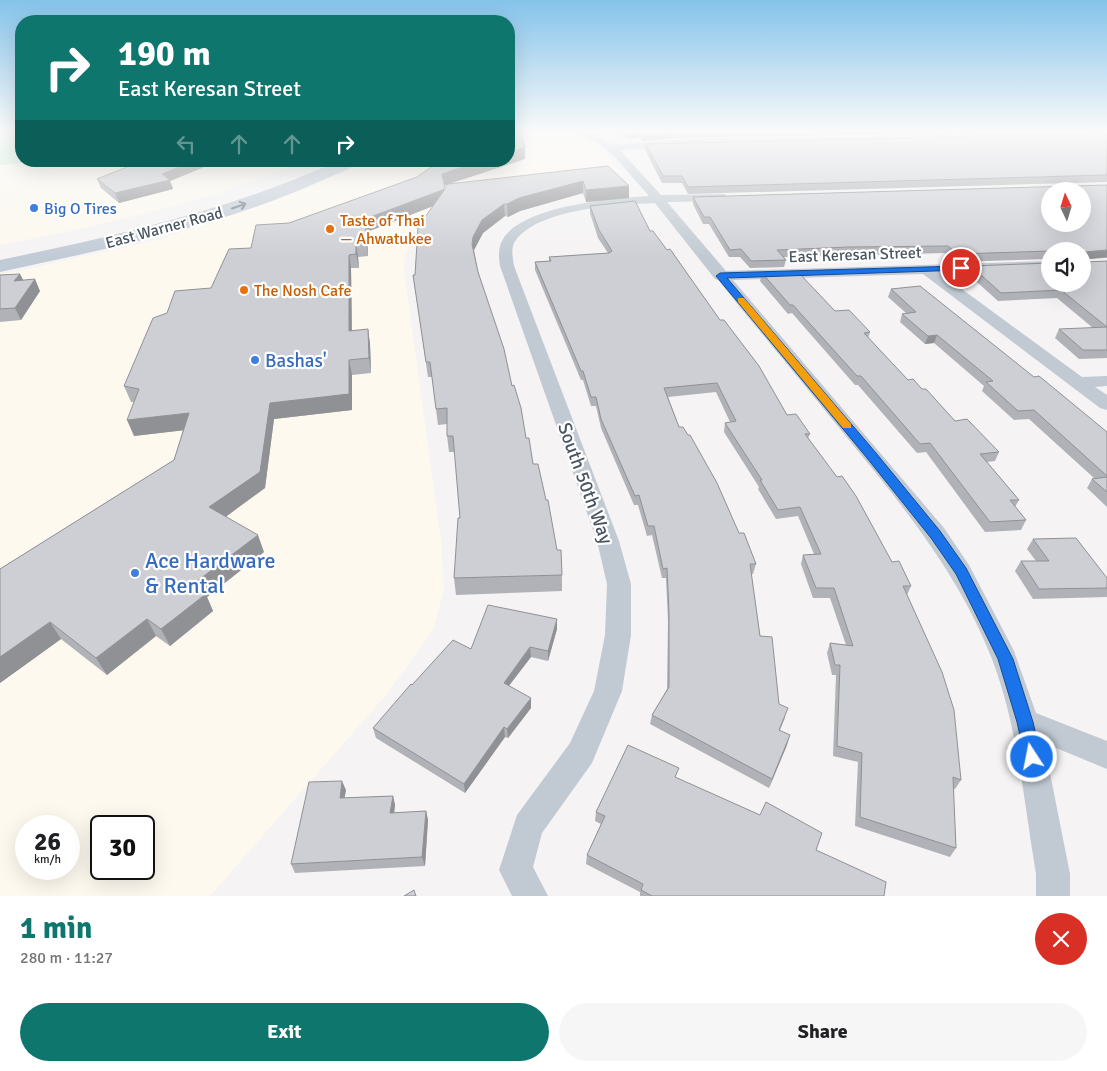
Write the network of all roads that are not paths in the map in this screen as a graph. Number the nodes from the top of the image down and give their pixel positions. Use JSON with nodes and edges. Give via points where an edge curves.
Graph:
{"nodes":[{"id":1,"x":288,"y":174,"type":"edge"},
{"id":2,"x":321,"y":174,"type":"edge"},
{"id":3,"x":636,"y":174,"type":"edge"},
{"id":4,"x":733,"y":197,"type":"edge"},
{"id":5,"x":658,"y":199,"type":"junction"},
{"id":6,"x":0,"y":252,"type":"edge"},
{"id":7,"x":1041,"y":265,"type":"edge"},
{"id":8,"x":0,"y":266,"type":"edge"},
{"id":9,"x":926,"y":269,"type":"junction"},
{"id":10,"x":720,"y":276,"type":"junction"},
{"id":11,"x":1107,"y":381,"type":"edge"},
{"id":12,"x":1078,"y":382,"type":"junction"},
{"id":13,"x":1107,"y":404,"type":"edge"},
{"id":14,"x":1025,"y":722,"type":"junction"},
{"id":15,"x":1107,"y":755,"type":"edge"},
{"id":16,"x":523,"y":883,"type":"edge"},
{"id":17,"x":1053,"y":896,"type":"edge"}],
"edges":[{"from":1,"to":6,"type":"main road","name":"East Warner Road","via":[[160,217]]},
{"from":8,"to":2,"type":"main road","name":"East Warner Road","one_way":true,"via":[[208,216]]},
{"from":3,"to":5,"type":"street"},
{"from":4,"to":5,"type":"street","name":"South 50th Way"},
{"from":5,"to":10,"type":"street"},
{"from":5,"to":16,"type":"street","name":"South 50th Way","via":[[580,208],[534,220],[510,238],[505,251],[507,266],[608,541],[619,584],[618,635],[608,691],[581,752],[528,826]]},
{"from":7,"to":9,"type":"street","name":"East Keresan Street"},
{"from":9,"to":10,"type":"street","name":"East Keresan Street"},
{"from":9,"to":12,"type":"street"},
{"from":10,"to":14,"type":"street","via":[[877,462],[962,571],[1006,659]]},
{"from":11,"to":12,"type":"street"},
{"from":12,"to":13,"type":"street"},
{"from":14,"to":15,"type":"street"},
{"from":14,"to":17,"type":"street","via":[[1051,865]]}]}
